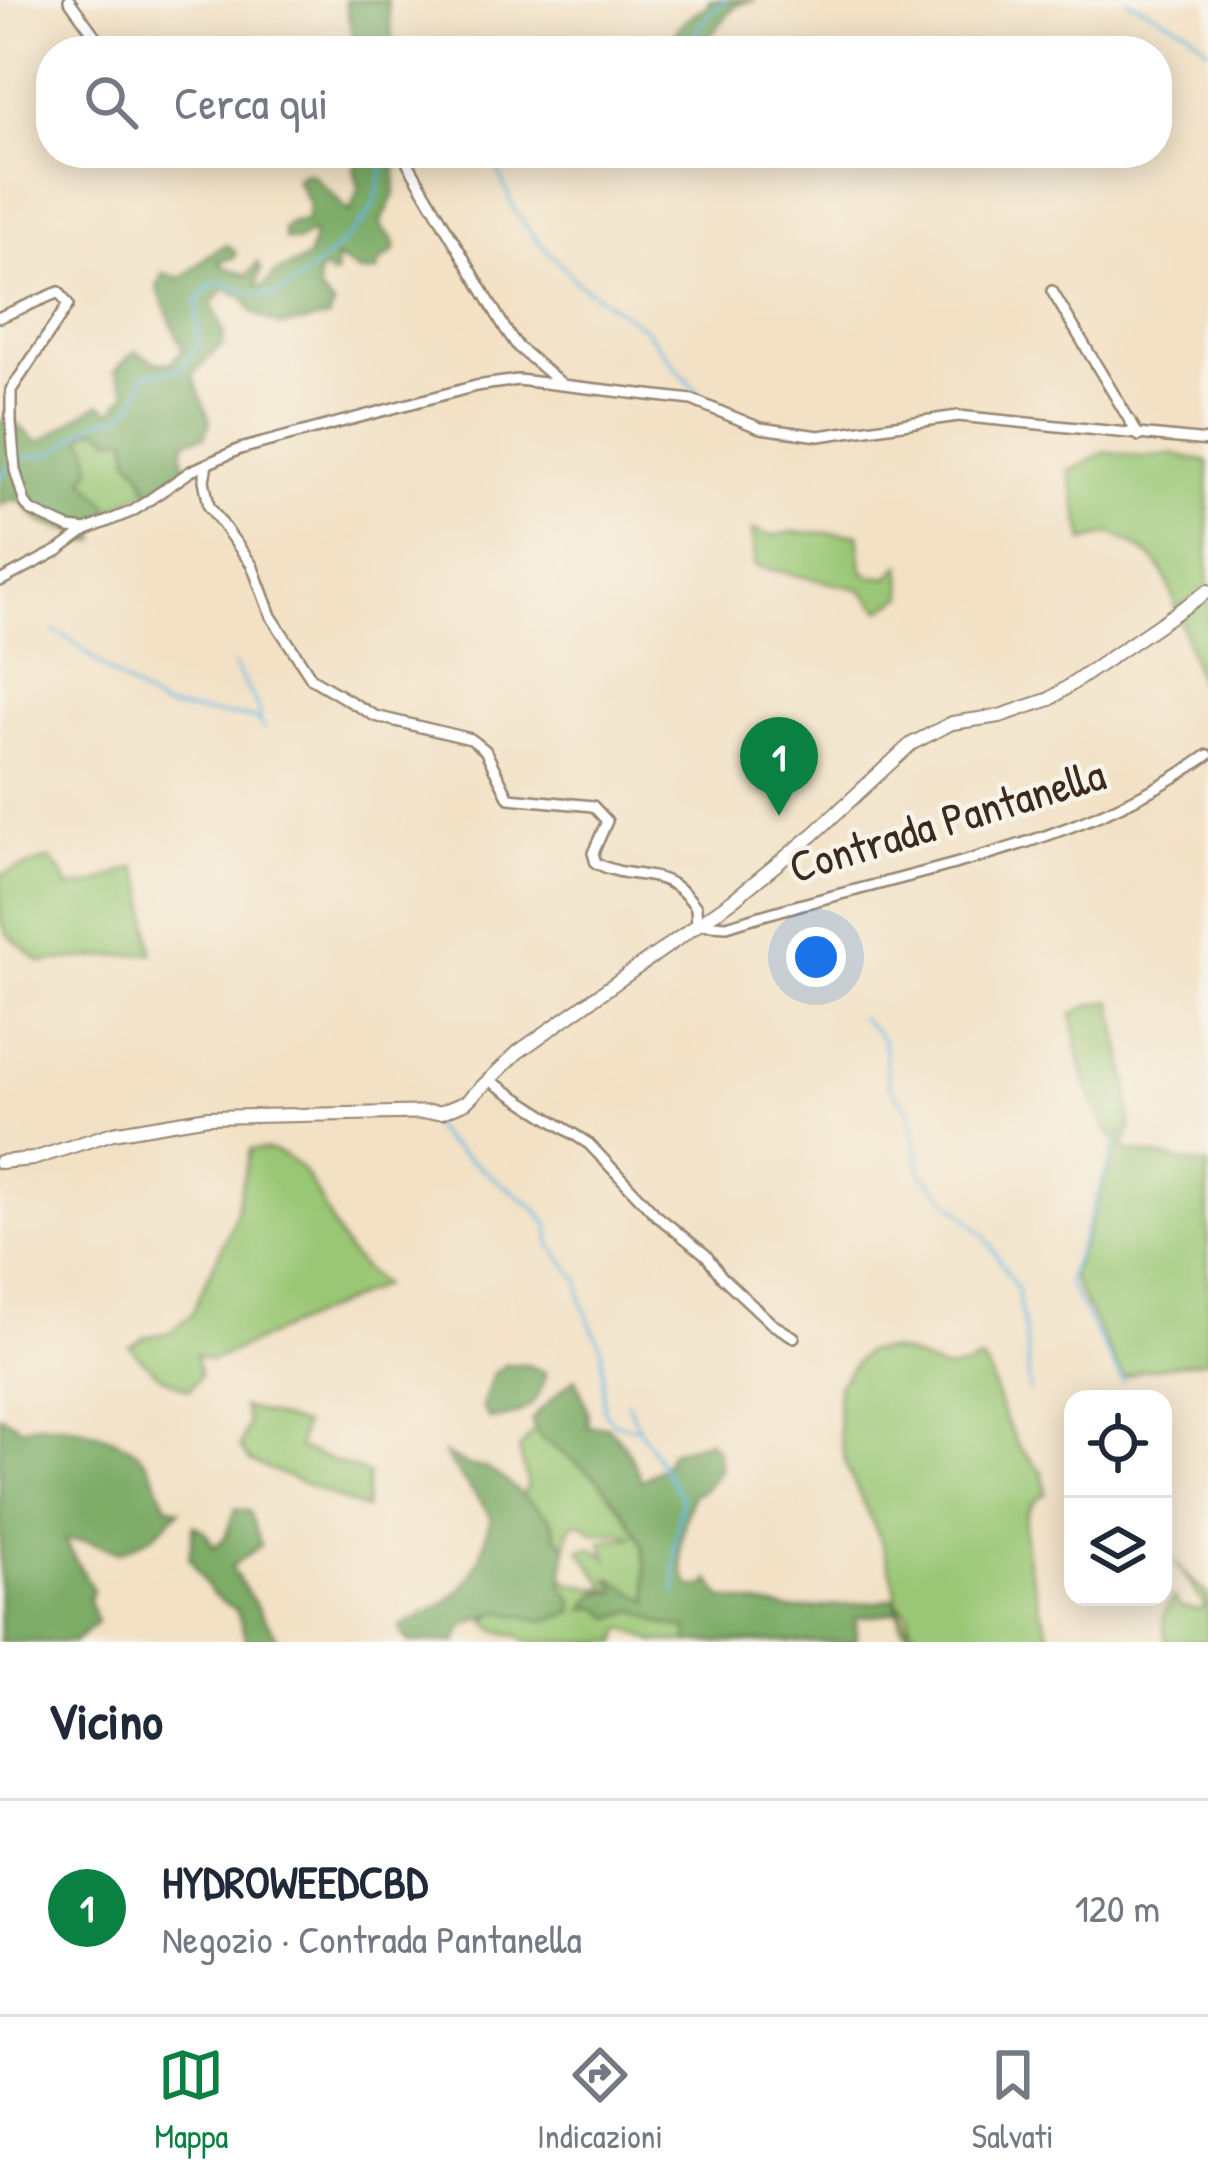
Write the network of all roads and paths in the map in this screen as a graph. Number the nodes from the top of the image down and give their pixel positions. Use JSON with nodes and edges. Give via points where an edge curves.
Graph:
{"nodes":[{"id":1,"x":68,"y":0,"type":"edge"},
{"id":2,"x":95,"y":36,"type":"edge"},
{"id":3,"x":411,"y":168,"type":"edge"},
{"id":4,"x":1052,"y":291,"type":"dead end"},
{"id":5,"x":2,"y":316,"type":"edge"},
{"id":6,"x":563,"y":385,"type":"junction"},
{"id":7,"x":1138,"y":436,"type":"junction"},
{"id":8,"x":1208,"y":441,"type":"edge"},
{"id":9,"x":207,"y":464,"type":"junction"},
{"id":10,"x":86,"y":530,"type":"junction"},
{"id":11,"x":0,"y":580,"type":"edge"},
{"id":12,"x":1208,"y":591,"type":"edge"},
{"id":13,"x":1208,"y":755,"type":"edge"},
{"id":14,"x":697,"y":924,"type":"junction"},
{"id":15,"x":489,"y":1080,"type":"junction"},
{"id":16,"x":0,"y":1162,"type":"edge"},
{"id":17,"x":794,"y":1337,"type":"dead end"}],
"edges":[{"from":1,"to":2,"type":"street"},
{"from":3,"to":6,"type":"street","via":[[506,330]]},
{"from":4,"to":7,"type":"street"},
{"from":5,"to":10,"type":"street","via":[[59,292],[68,304],[11,390],[11,422],[25,503]]},
{"from":6,"to":7,"type":"street","via":[[692,400],[760,428],[819,436],[958,416]]},
{"from":6,"to":9,"type":"street","via":[[476,386]]},
{"from":7,"to":8,"type":"street"},
{"from":9,"to":10,"type":"street","via":[[148,504]]},
{"from":9,"to":14,"type":"street","via":[[209,506],[252,565],[271,616],[312,679],[375,716],[471,739],[509,798],[602,811],[607,821],[596,863],[674,883],[696,907]]},
{"from":10,"to":11,"type":"street"},
{"from":12,"to":14,"type":"street","name":"Contrada Pantanella","via":[[1050,699],[952,723],[911,744],[814,834]]},
{"from":13,"to":14,"type":"street","name":"Contrada Pantanella","via":[[1124,806],[1043,837],[728,926]]},
{"from":14,"to":15,"type":"street","name":"Contrada Pantanella"},
{"from":15,"to":16,"type":"street","name":"Contrada Pantanella","via":[[442,1112],[208,1117]]},
{"from":15,"to":17,"type":"street","via":[[589,1144]]}]}
